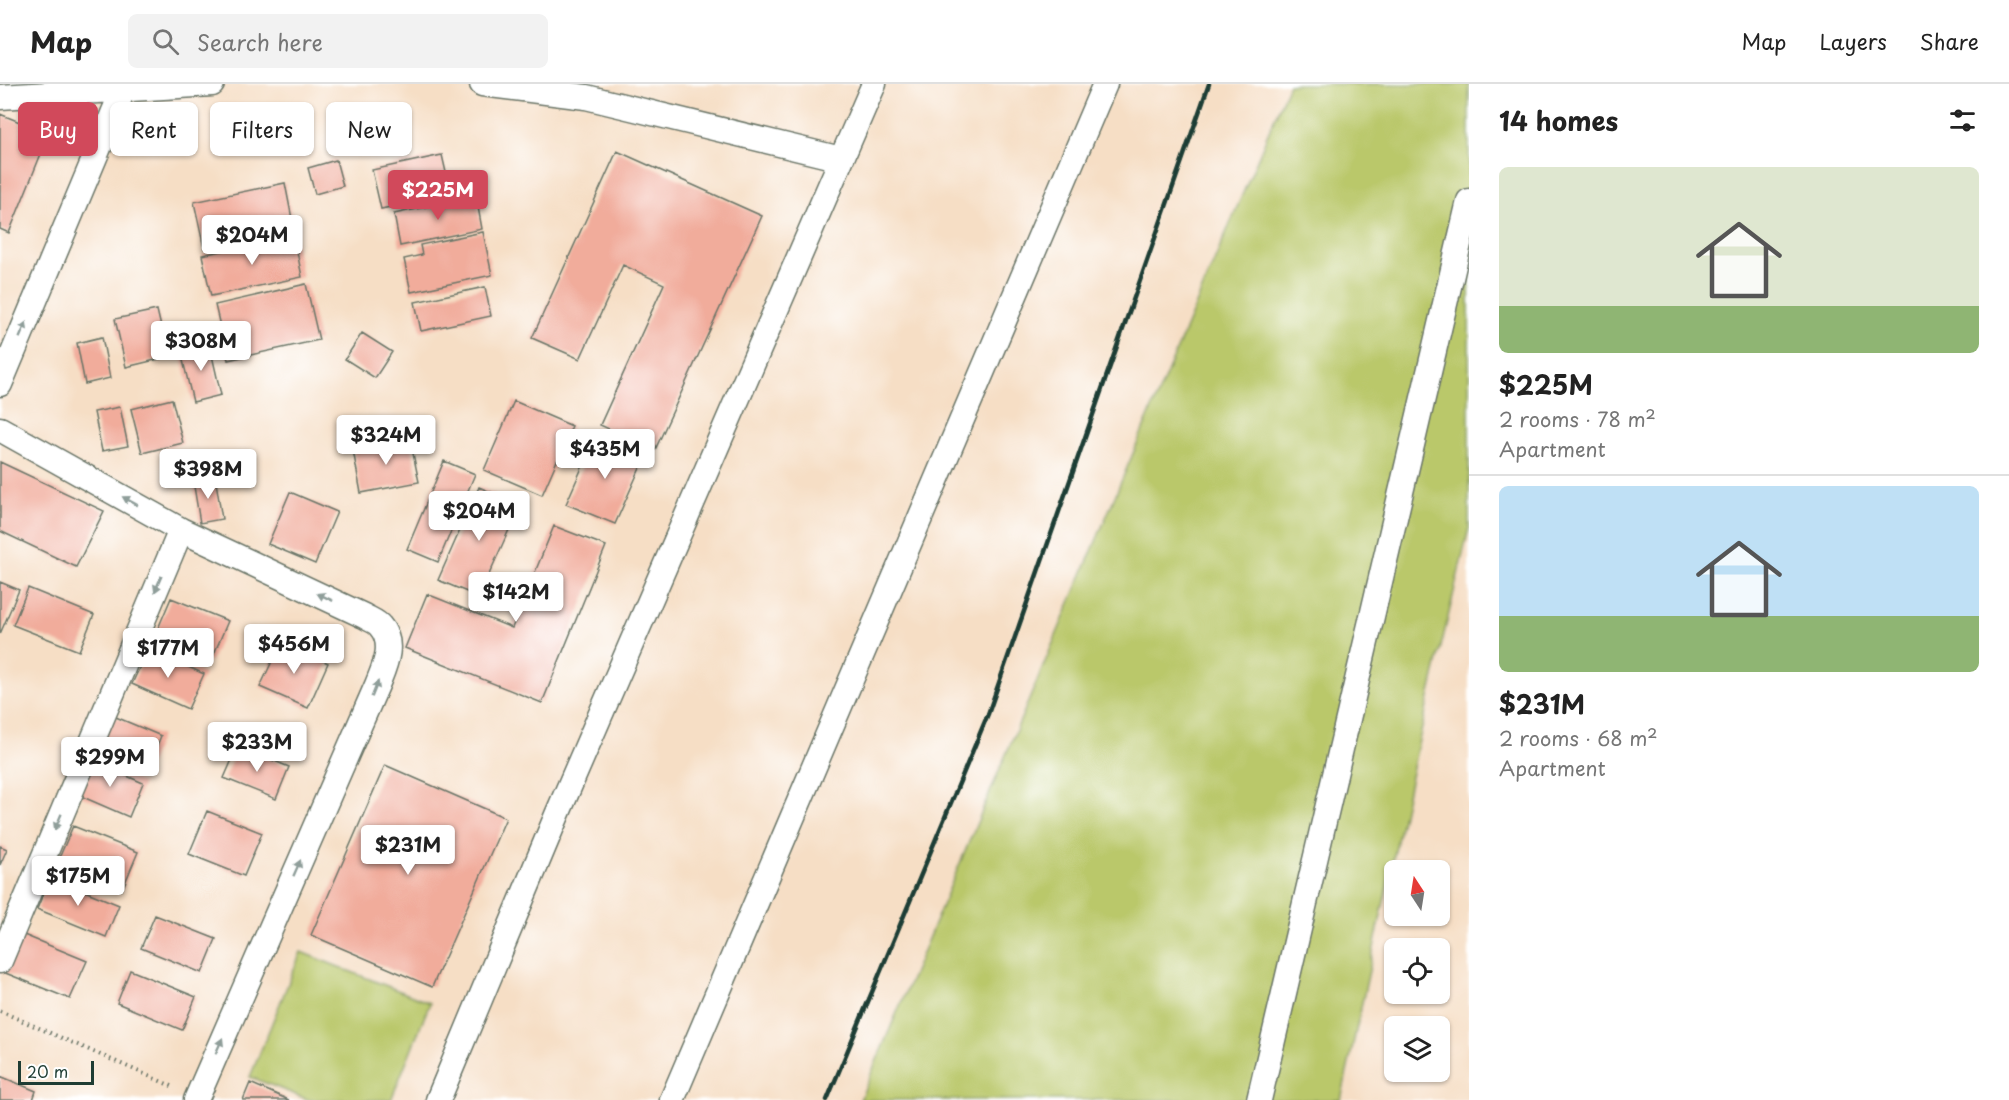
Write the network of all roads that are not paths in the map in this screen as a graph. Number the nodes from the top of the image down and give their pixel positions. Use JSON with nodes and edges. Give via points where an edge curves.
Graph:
{"nodes":[{"id":1,"x":212,"y":84,"type":"edge"},
{"id":2,"x":482,"y":84,"type":"edge"},
{"id":3,"x":874,"y":84,"type":"edge"},
{"id":4,"x":1105,"y":84,"type":"edge"},
{"id":5,"x":123,"y":90,"type":"junction"},
{"id":6,"x":0,"y":97,"type":"edge"},
{"id":7,"x":841,"y":159,"type":"junction"},
{"id":8,"x":1469,"y":201,"type":"edge"},
{"id":9,"x":0,"y":384,"type":"edge"},
{"id":10,"x":0,"y":429,"type":"edge"},
{"id":11,"x":181,"y":530,"type":"junction"},
{"id":12,"x":0,"y":961,"type":"edge"},
{"id":13,"x":196,"y":1098,"type":"edge"},
{"id":14,"x":438,"y":1100,"type":"edge"},
{"id":15,"x":672,"y":1100,"type":"edge"},
{"id":16,"x":1259,"y":1100,"type":"edge"}],
"edges":[{"from":1,"to":5,"type":"street"},
{"from":2,"to":7,"type":"street","via":[[586,97]]},
{"from":3,"to":7,"type":"street"},
{"from":4,"to":15,"type":"street"},
{"from":5,"to":6,"type":"street"},
{"from":9,"to":5,"type":"street","one_way":true},
{"from":7,"to":14,"type":"street"},
{"from":8,"to":16,"type":"street"},
{"from":11,"to":10,"type":"street","one_way":true},
{"from":11,"to":12,"type":"street","one_way":true},
{"from":13,"to":11,"type":"street","one_way":true,"via":[[377,685],[388,641],[380,626],[364,616]]}]}
